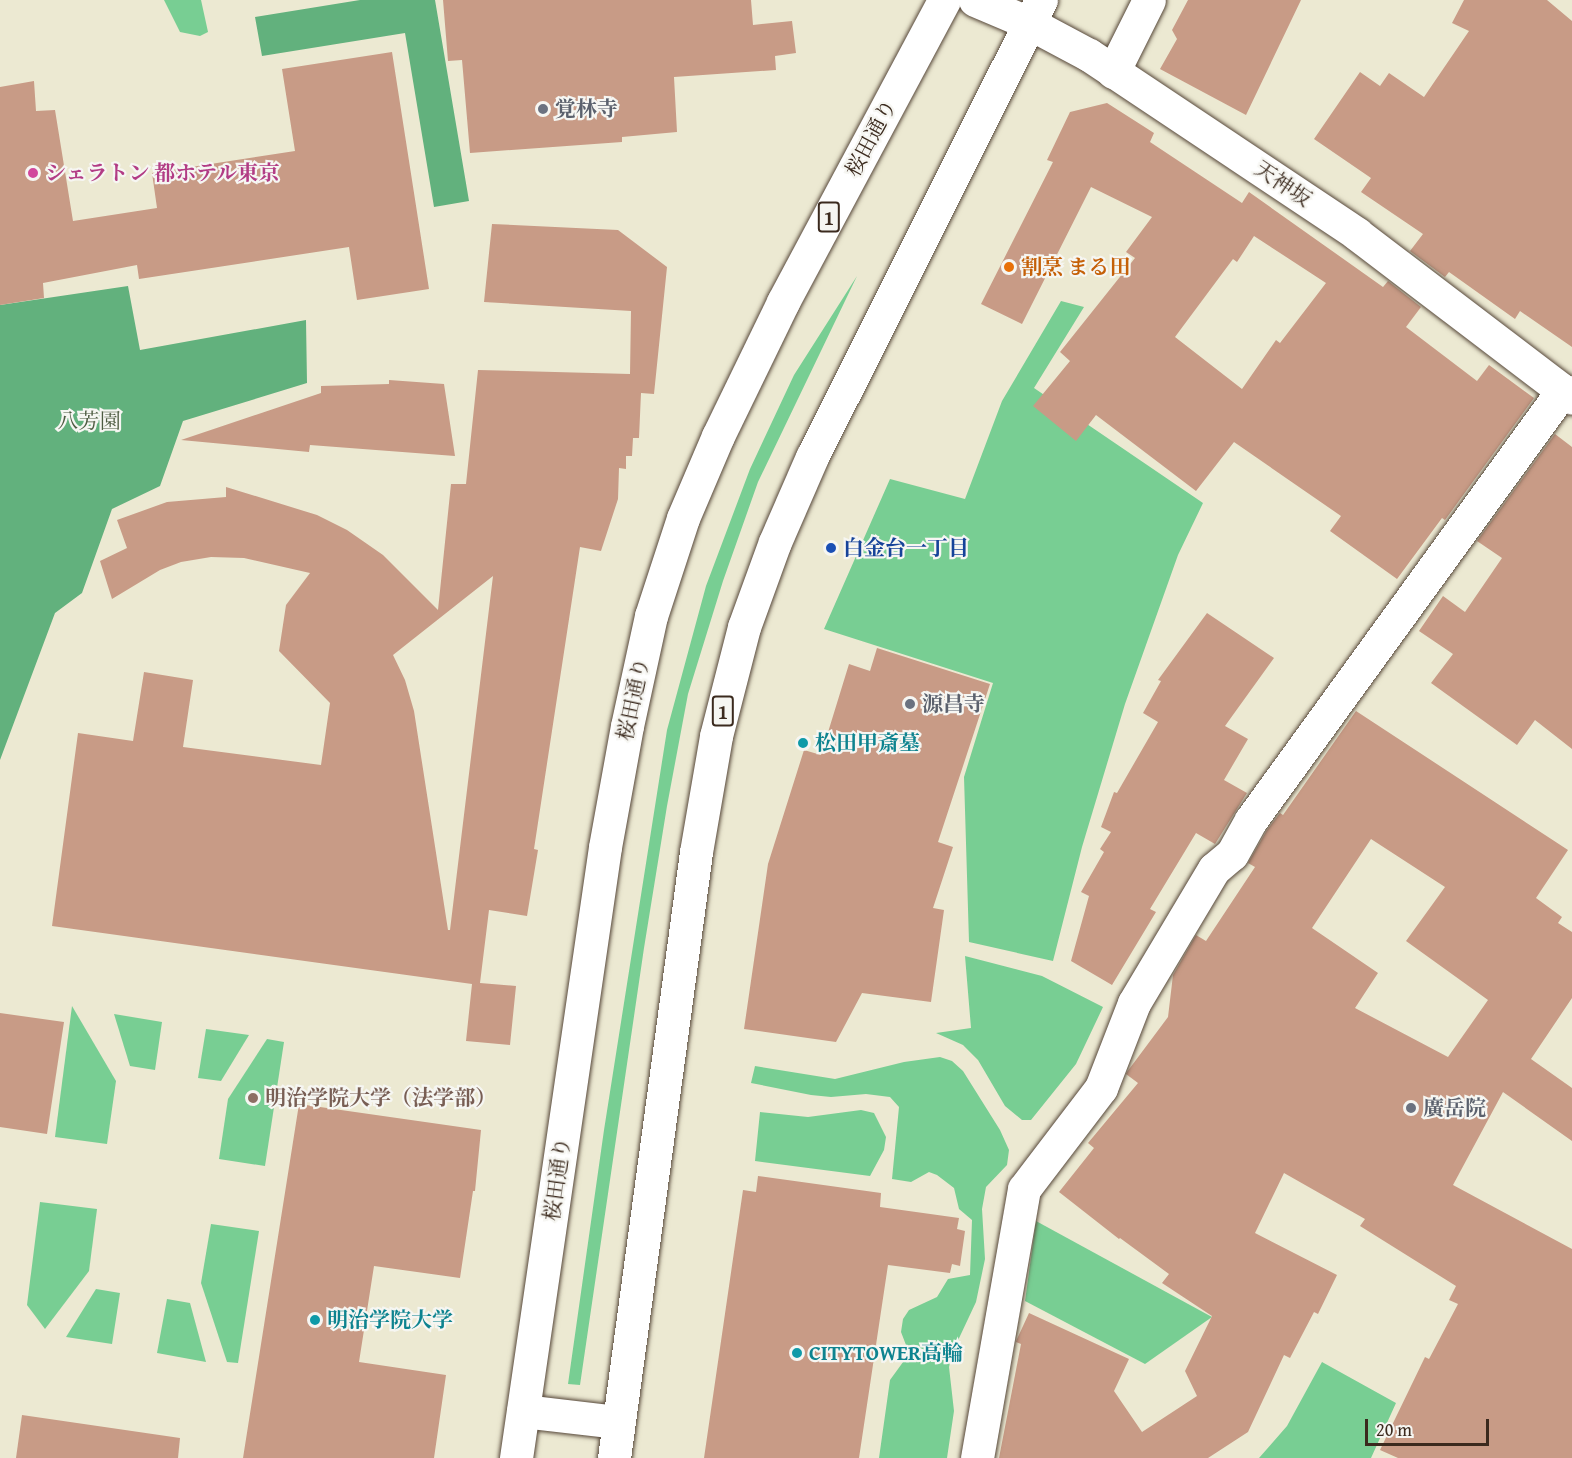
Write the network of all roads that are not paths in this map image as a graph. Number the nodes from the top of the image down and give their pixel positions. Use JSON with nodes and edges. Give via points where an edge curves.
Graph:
{"nodes":[{"id":1,"x":944,"y":0,"type":"edge"},
{"id":2,"x":975,"y":0,"type":"edge"},
{"id":3,"x":1149,"y":0,"type":"edge"},
{"id":4,"x":1035,"y":12,"type":"edge"},
{"id":5,"x":1113,"y":72,"type":"junction"},
{"id":6,"x":1567,"y":394,"type":"edge"},
{"id":7,"x":523,"y":1411,"type":"junction"},
{"id":8,"x":618,"y":1422,"type":"junction"},
{"id":9,"x":516,"y":1458,"type":"edge"},
{"id":10,"x":614,"y":1458,"type":"edge"},
{"id":11,"x":977,"y":1458,"type":"edge"}],
"edges":[{"from":1,"to":7,"type":"main road","name":"桜田通り","number":"1","via":[[783,302],[718,436],[683,518],[651,616],[605,847]]},
{"from":2,"to":4,"type":"main road","name":"天神坂"},
{"from":3,"to":5,"type":"main road"},
{"from":4,"to":5,"type":"main road","name":"天神坂"},
{"from":4,"to":8,"type":"main road","number":"1","via":[[812,457],[744,627],[716,736],[696,852]]},
{"from":5,"to":6,"type":"main road","name":"天神坂","via":[[1357,234]]},
{"from":6,"to":11,"type":"main road","via":[[1251,820],[1232,854],[1214,868],[1134,1003],[1101,1088],[1024,1189]]},
{"from":7,"to":8,"type":"main road"},
{"from":7,"to":9,"type":"main road","name":"桜田通り","number":"1"},
{"from":8,"to":10,"type":"main road","number":"1"}]}
